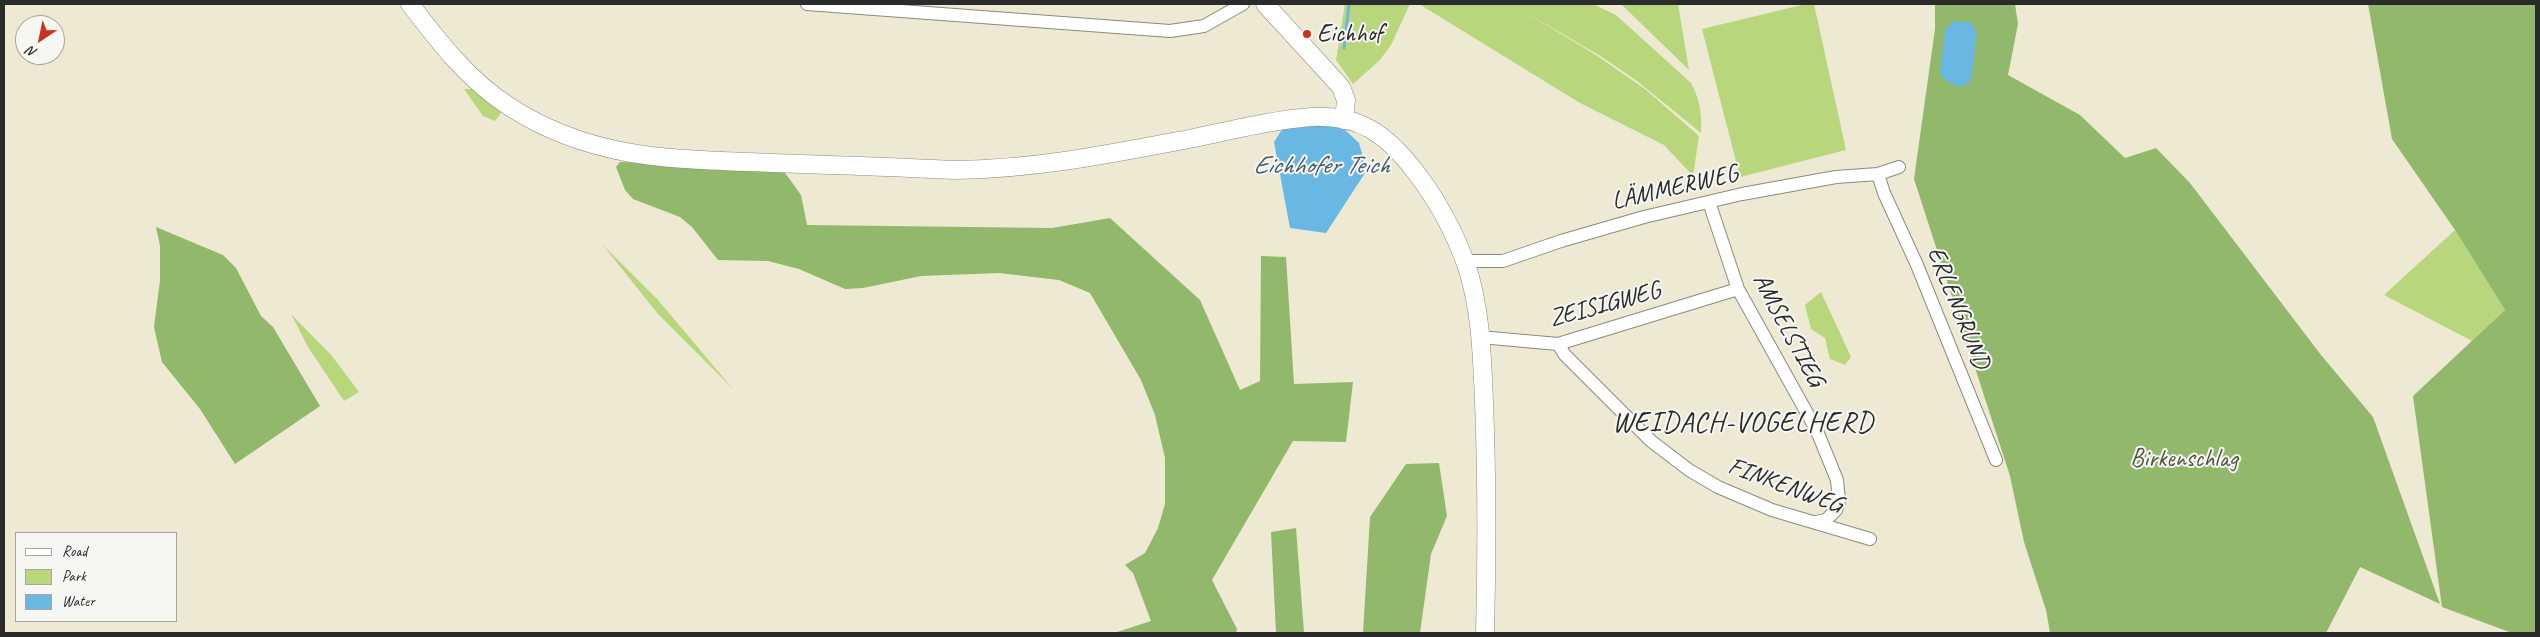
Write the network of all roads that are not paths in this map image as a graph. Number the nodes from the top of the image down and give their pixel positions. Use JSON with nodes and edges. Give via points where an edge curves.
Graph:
{"nodes":[{"id":1,"x":410,"y":4,"type":"edge"},
{"id":2,"x":807,"y":4,"type":"edge"},
{"id":3,"x":1244,"y":4,"type":"edge"},
{"id":4,"x":1265,"y":4,"type":"edge"},
{"id":5,"x":1344,"y":120,"type":"junction"},
{"id":6,"x":1899,"y":167,"type":"dead end"},
{"id":7,"x":1878,"y":174,"type":"junction"},
{"id":8,"x":1709,"y":202,"type":"junction"},
{"id":9,"x":1464,"y":260,"type":"junction"},
{"id":10,"x":1738,"y":289,"type":"junction"},
{"id":11,"x":1480,"y":337,"type":"junction"},
{"id":12,"x":1558,"y":344,"type":"junction"},
{"id":13,"x":1996,"y":460,"type":"dead end"},
{"id":14,"x":1816,"y":522,"type":"junction"},
{"id":15,"x":1870,"y":539,"type":"dead end"},
{"id":16,"x":1485,"y":633,"type":"edge"}],
"edges":[{"from":1,"to":5,"type":"main road","via":[[464,70],[508,105],[562,134],[627,154],[693,160],[954,170],[1042,166],[1275,122],[1313,117]]},
{"from":2,"to":3,"type":"street","via":[[1170,31],[1204,26]]},
{"from":4,"to":5,"type":"main road","via":[[1341,86],[1346,100]]},
{"from":5,"to":9,"type":"main road","via":[[1376,131],[1405,159],[1434,200]]},
{"from":6,"to":7,"type":"street","name":"LÄMMERWEG"},
{"from":7,"to":8,"type":"street","name":"LÄMMERWEG","via":[[1836,177]]},
{"from":7,"to":13,"type":"street","name":"ERLENGRUND"},
{"from":8,"to":9,"type":"street","name":"LÄMMERWEG","via":[[1599,229],[1503,261]]},
{"from":8,"to":10,"type":"street","name":"AMSELSTIEG"},
{"from":9,"to":11,"type":"main road","via":[[1473,291]]},
{"from":10,"to":12,"type":"street","name":"ZEISIGWEG"},
{"from":10,"to":14,"type":"street","name":"AMSELSTIEG","via":[[1817,431],[1836,480],[1839,501],[1836,510],[1826,520]]},
{"from":11,"to":12,"type":"street","name":"ZEISIGWEG"},
{"from":11,"to":16,"type":"main road","via":[[1487,513]]},
{"from":12,"to":14,"type":"street","name":"FINKENWEG","via":[[1565,355],[1668,456],[1744,499]]},
{"from":14,"to":15,"type":"street","name":"FINKENWEG"}]}
